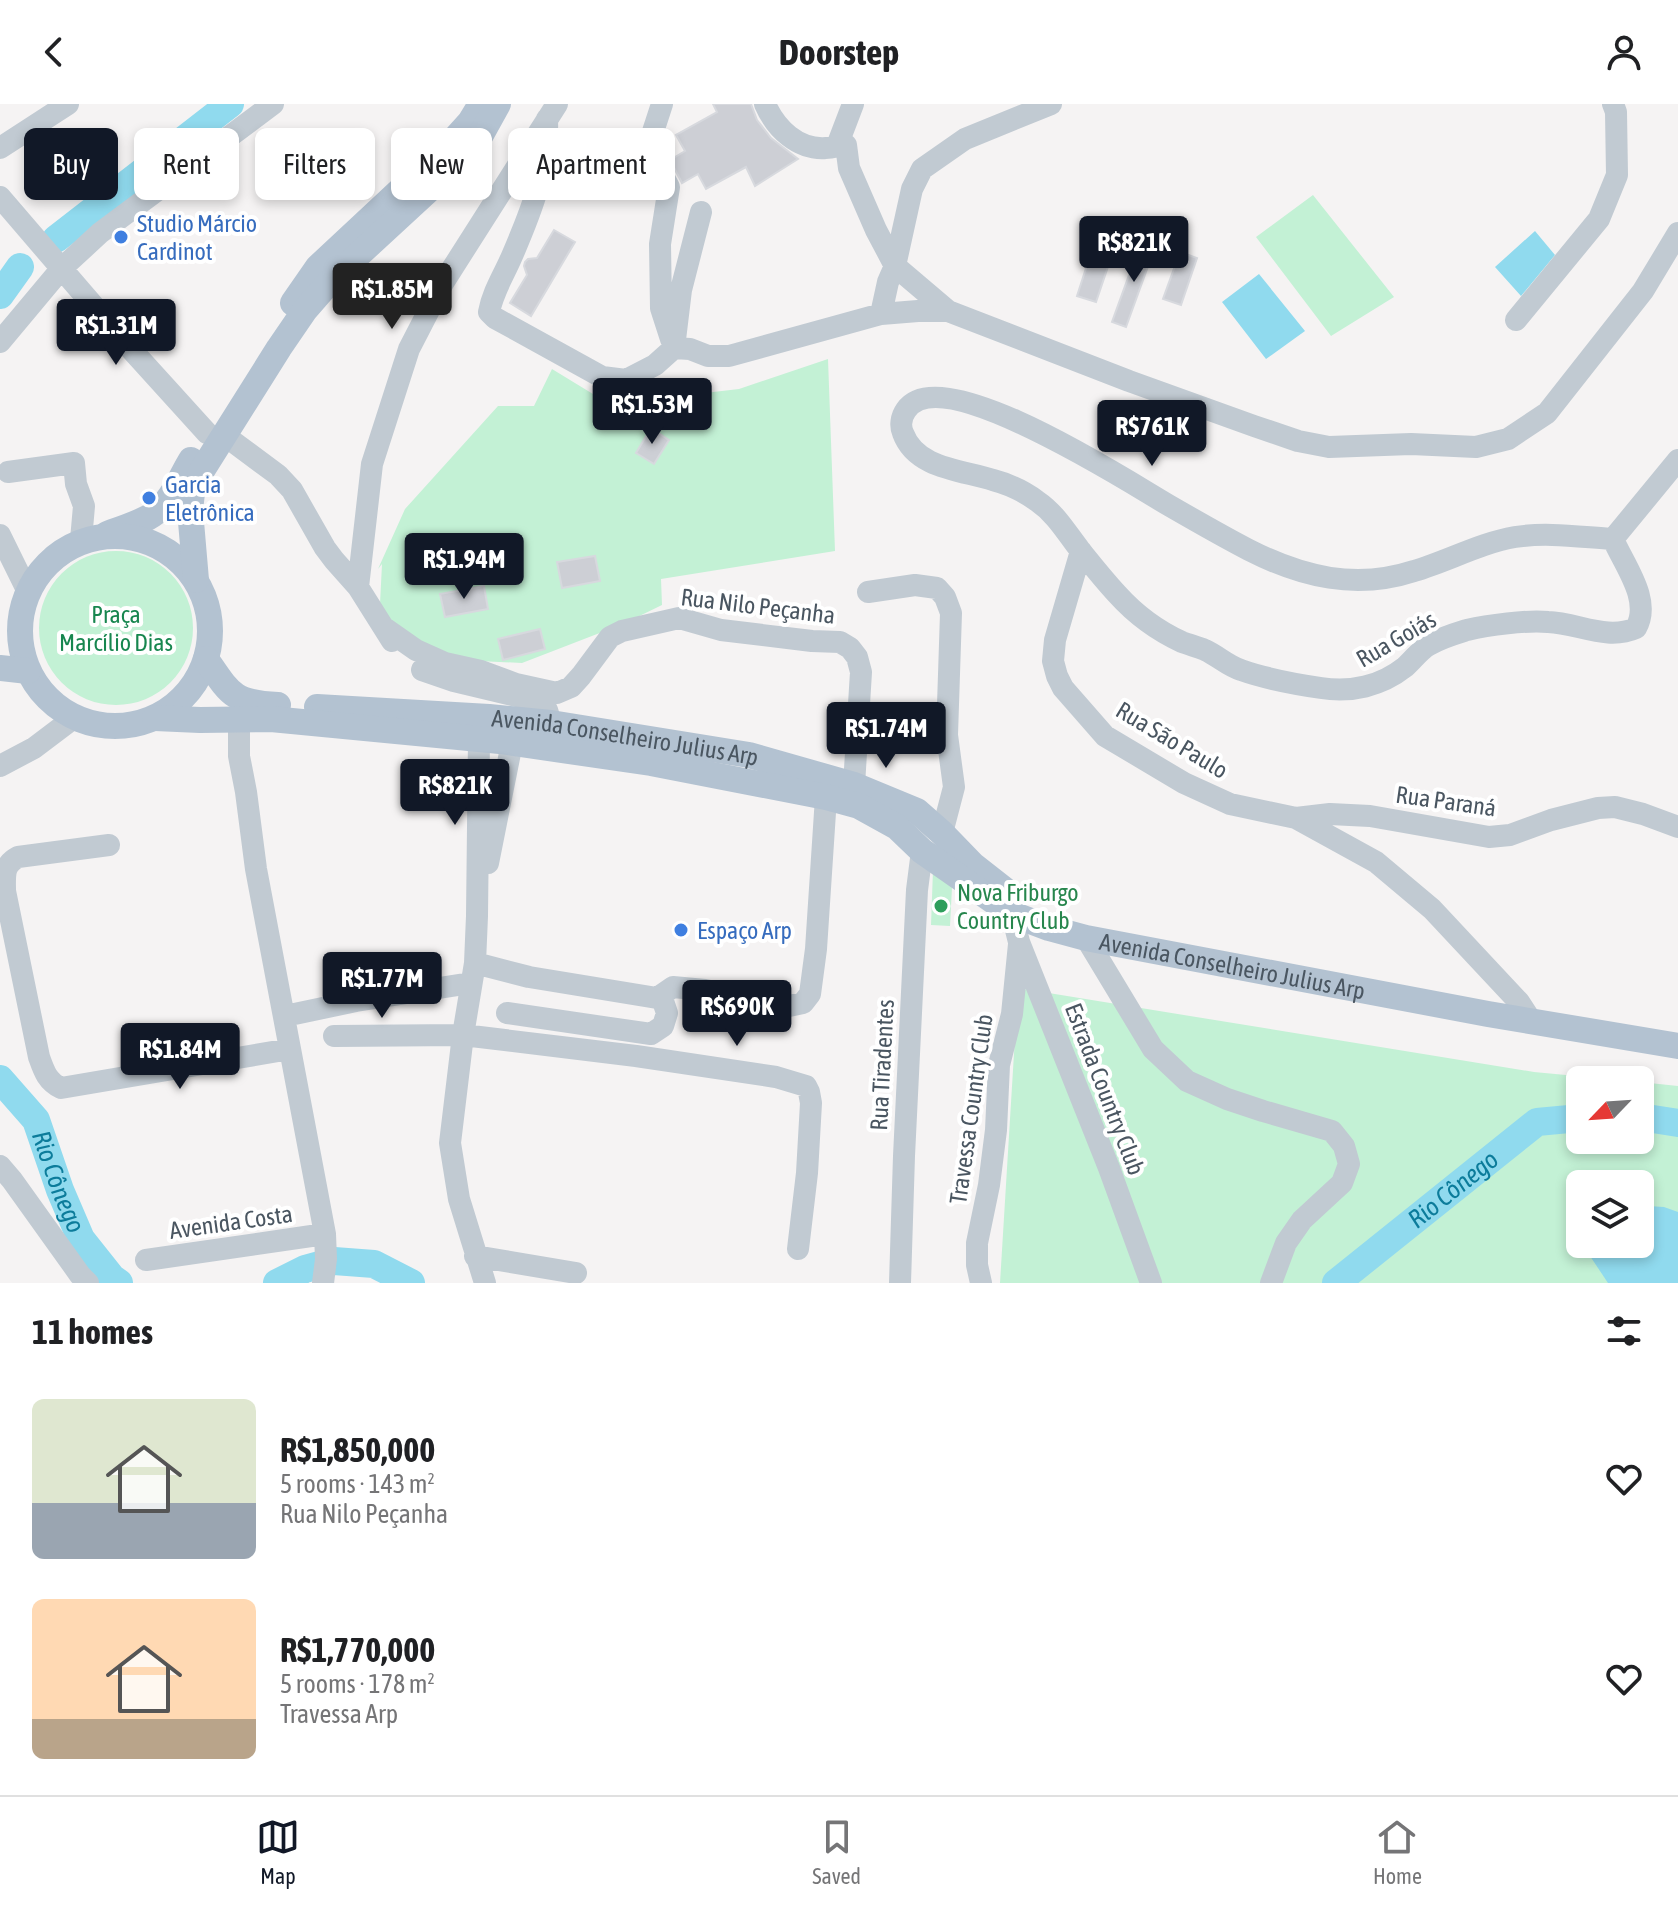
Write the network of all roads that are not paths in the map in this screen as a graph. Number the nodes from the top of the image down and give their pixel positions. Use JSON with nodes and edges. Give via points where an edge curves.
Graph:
{"nodes":[{"id":1,"x":68,"y":104,"type":"edge"},
{"id":2,"x":273,"y":104,"type":"edge"},
{"id":3,"x":481,"y":104,"type":"edge"},
{"id":4,"x":498,"y":104,"type":"edge"},
{"id":5,"x":662,"y":104,"type":"edge"},
{"id":6,"x":765,"y":104,"type":"edge"},
{"id":7,"x":853,"y":104,"type":"edge"},
{"id":8,"x":1613,"y":104,"type":"edge"},
{"id":9,"x":1035,"y":107,"type":"edge"},
{"id":10,"x":552,"y":112,"type":"edge"},
{"id":11,"x":837,"y":146,"type":"junction"},
{"id":12,"x":0,"y":148,"type":"edge"},
{"id":13,"x":0,"y":197,"type":"edge"},
{"id":14,"x":701,"y":212,"type":"dead end"},
{"id":15,"x":1678,"y":233,"type":"edge"},
{"id":16,"x":55,"y":262,"type":"junction"},
{"id":17,"x":895,"y":266,"type":"junction"},
{"id":18,"x":948,"y":311,"type":"junction"},
{"id":19,"x":881,"y":314,"type":"junction"},
{"id":20,"x":1516,"y":320,"type":"dead end"},
{"id":21,"x":0,"y":342,"type":"edge"},
{"id":22,"x":674,"y":348,"type":"junction"},
{"id":23,"x":216,"y":434,"type":"junction"},
{"id":24,"x":1678,"y":460,"type":"edge"},
{"id":25,"x":8,"y":472,"type":"dead end"},
{"id":26,"x":0,"y":535,"type":"edge"},
{"id":27,"x":93,"y":538,"type":"junction"},
{"id":28,"x":1613,"y":539,"type":"junction"},
{"id":29,"x":1081,"y":551,"type":"junction"},
{"id":30,"x":196,"y":580,"type":"junction"},
{"id":31,"x":358,"y":587,"type":"junction"},
{"id":32,"x":868,"y":592,"type":"dead end"},
{"id":33,"x":26,"y":595,"type":"junction"},
{"id":34,"x":0,"y":615,"type":"edge"},
{"id":35,"x":386,"y":629,"type":"junction"},
{"id":36,"x":206,"y":659,"type":"junction"},
{"id":37,"x":0,"y":668,"type":"edge"},
{"id":38,"x":28,"y":671,"type":"junction"},
{"id":39,"x":75,"y":717,"type":"junction"},
{"id":40,"x":155,"y":718,"type":"junction"},
{"id":41,"x":239,"y":719,"type":"junction"},
{"id":42,"x":551,"y":723,"type":"junction"},
{"id":43,"x":479,"y":739,"type":"junction"},
{"id":44,"x":512,"y":743,"type":"junction"},
{"id":45,"x":0,"y":766,"type":"edge"},
{"id":46,"x":854,"y":785,"type":"junction"},
{"id":47,"x":826,"y":797,"type":"junction"},
{"id":48,"x":1296,"y":818,"type":"junction"},
{"id":49,"x":1678,"y":827,"type":"edge"},
{"id":50,"x":942,"y":833,"type":"junction"},
{"id":51,"x":109,"y":845,"type":"dead end"},
{"id":52,"x":922,"y":851,"type":"junction"},
{"id":53,"x":1012,"y":914,"type":"junction"},
{"id":54,"x":477,"y":916,"type":"junction"},
{"id":55,"x":1086,"y":938,"type":"junction"},
{"id":56,"x":1019,"y":942,"type":"junction"},
{"id":57,"x":1123,"y":944,"type":"junction"},
{"id":58,"x":473,"y":973,"type":"junction"},
{"id":59,"x":512,"y":973,"type":"junction"},
{"id":60,"x":1110,"y":977,"type":"junction"},
{"id":61,"x":657,"y":998,"type":"junction"},
{"id":62,"x":1525,"y":1012,"type":"junction"},
{"id":63,"x":507,"y":1013,"type":"junction"},
{"id":64,"x":285,"y":1016,"type":"junction"},
{"id":65,"x":1678,"y":1031,"type":"edge"},
{"id":66,"x":642,"y":1034,"type":"junction"},
{"id":67,"x":463,"y":1035,"type":"junction"},
{"id":68,"x":334,"y":1036,"type":"dead end"},
{"id":69,"x":502,"y":1039,"type":"junction"},
{"id":70,"x":1678,"y":1046,"type":"edge"},
{"id":71,"x":290,"y":1049,"type":"junction"},
{"id":72,"x":636,"y":1056,"type":"junction"},
{"id":73,"x":0,"y":1166,"type":"edge"},
{"id":74,"x":325,"y":1234,"type":"junction"},
{"id":75,"x":798,"y":1249,"type":"dead end"},
{"id":76,"x":475,"y":1256,"type":"junction"},
{"id":77,"x":146,"y":1260,"type":"dead end"},
{"id":78,"x":576,"y":1273,"type":"dead end"},
{"id":79,"x":88,"y":1283,"type":"edge"},
{"id":80,"x":323,"y":1283,"type":"edge"},
{"id":81,"x":485,"y":1283,"type":"edge"},
{"id":82,"x":900,"y":1283,"type":"edge"},
{"id":83,"x":981,"y":1283,"type":"edge"},
{"id":84,"x":1151,"y":1283,"type":"edge"},
{"id":85,"x":1271,"y":1283,"type":"edge"}],
"edges":[{"from":1,"to":12,"type":"street"},
{"from":2,"to":16,"type":"street"},
{"from":3,"to":23,"type":"main road","via":[[452,142],[318,267]]},
{"from":4,"to":23,"type":"main road","via":[[459,162],[305,310]]},
{"from":5,"to":22,"type":"street","via":[[648,147],[669,187],[660,244],[661,308]]},
{"from":6,"to":11,"type":"street","via":[[781,129],[800,144]]},
{"from":7,"to":11,"type":"street"},
{"from":8,"to":20,"type":"street","via":[[1617,175],[1599,219]]},
{"from":9,"to":17,"type":"street","via":[[965,139],[922,169],[912,189]]},
{"from":10,"to":22,"type":"street","via":[[534,204],[489,312],[602,377],[626,380]]},
{"from":10,"to":31,"type":"street","via":[[443,283],[409,349],[372,464]]},
{"from":11,"to":17,"type":"street","via":[[846,145],[849,168]]},
{"from":13,"to":16,"type":"street","name":"Rua Nilo Peçanha"},
{"from":14,"to":22,"type":"street","via":[[681,290]]},
{"from":15,"to":18,"type":"street","via":[[1643,291],[1547,413],[1508,439],[1476,447],[1329,447],[1298,441]]},
{"from":16,"to":21,"type":"street"},
{"from":16,"to":23,"type":"street","name":"Rua Nilo Peçanha"},
{"from":17,"to":18,"type":"street"},
{"from":17,"to":19,"type":"street"},
{"from":18,"to":19,"type":"street"},
{"from":19,"to":22,"type":"street","via":[[729,356]]},
{"from":23,"to":27,"type":"main road","via":[[154,514]]},
{"from":23,"to":30,"type":"main road","via":[[192,493]]},
{"from":23,"to":31,"type":"street","name":"Rua Nilo Peçanha","via":[[292,490],[325,548]]},
{"from":24,"to":28,"type":"street"},
{"from":25,"to":27,"type":"street","via":[[74,463]]},
{"from":26,"to":33,"type":"street"},
{"from":27,"to":30,"type":"main road","via":[[150,542],[178,559]]},
{"from":27,"to":33,"type":"main road","via":[[67,547],[43,566]]},
{"from":28,"to":29,"type":"street","name":"Rua Goiás","via":[[1641,605],[1636,628],[1612,634],[1549,622],[1468,630],[1426,646],[1404,668],[1359,690],[1326,689],[1237,669],[1148,623]]},
{"from":28,"to":29,"type":"street","via":[[1540,534],[1513,538],[1411,573],[1340,580],[1302,573],[1251,551],[1103,465],[975,405],[921,398],[906,409],[900,425],[904,437],[924,459],[1032,497],[1053,513]]},
{"from":29,"to":48,"type":"street","name":"Rua São Paulo","via":[[1055,640],[1053,661],[1063,688],[1105,736],[1184,783],[1230,804]]},
{"from":30,"to":36,"type":"main road","via":[[210,624]]},
{"from":31,"to":35,"type":"street","name":"Rua Nilo Peçanha"},
{"from":32,"to":50,"type":"street","via":[[915,585],[937,588],[951,613],[947,735],[954,787]]},
{"from":33,"to":34,"type":"main road"},
{"from":33,"to":38,"type":"main road","via":[[19,622]]},
{"from":35,"to":42,"type":"street","name":"Rua Nilo Peçanha","via":[[407,661],[419,669],[537,701]]},
{"from":35,"to":46,"type":"street","name":"Rua Nilo Peçanha","via":[[445,663],[557,693],[571,687],[610,637],[679,618],[721,630],[840,642],[857,657],[861,672]]},
{"from":36,"to":40,"type":"main road","via":[[187,694]]},
{"from":36,"to":42,"type":"main road","name":"Avenida Conselheiro Julius Arp","via":[[244,701]]},
{"from":37,"to":38,"type":"main road"},
{"from":38,"to":39,"type":"main road","via":[[56,706]]},
{"from":39,"to":40,"type":"main road","via":[[115,726]]},
{"from":39,"to":45,"type":"street"},
{"from":40,"to":41,"type":"main road","name":"Avenida Conselheiro Julius Arp"},
{"from":41,"to":43,"type":"main road","name":"Avenida Conselheiro Julius Arp"},
{"from":41,"to":64,"type":"street","via":[[239,756],[256,869]]},
{"from":42,"to":46,"type":"main road","name":"Avenida Conselheiro Julius Arp","via":[[749,755]]},
{"from":43,"to":44,"type":"main road","name":"Avenida Conselheiro Julius Arp"},
{"from":43,"to":54,"type":"street"},
{"from":44,"to":47,"type":"main road","name":"Avenida Conselheiro Julius Arp"},
{"from":44,"to":54,"type":"street"},
{"from":46,"to":50,"type":"main road","name":"Avenida Conselheiro Julius Arp","via":[[917,811]]},
{"from":47,"to":52,"type":"main road","name":"Avenida Conselheiro Julius Arp","via":[[859,806],[897,827]]},
{"from":47,"to":61,"type":"street","via":[[816,949],[810,994],[803,1003],[789,1006],[673,987]]},
{"from":48,"to":49,"type":"street","name":"Rua Paraná","via":[[1370,816],[1489,837],[1615,807]]},
{"from":48,"to":62,"type":"street","name":"Rua São Paulo","via":[[1376,862],[1432,909]]},
{"from":50,"to":62,"type":"main road","name":"Avenida Conselheiro Julius Arp","via":[[1017,899],[1069,918]]},
{"from":51,"to":71,"type":"street","via":[[18,857],[5,869],[39,1057],[53,1084],[61,1088]]},
{"from":52,"to":53,"type":"main road","name":"Avenida Conselheiro Julius Arp"},
{"from":52,"to":82,"type":"street","name":"Rua Tiradentes"},
{"from":53,"to":55,"type":"main road","name":"Avenida Conselheiro Julius Arp"},
{"from":53,"to":56,"type":"street","name":"Estrada Country Club"},
{"from":54,"to":58,"type":"street"},
{"from":55,"to":57,"type":"main road","name":"Avenida Conselheiro Julius Arp"},
{"from":55,"to":60,"type":"street"},
{"from":56,"to":83,"type":"street","name":"Travessa Country Club","via":[[977,1243]]},
{"from":56,"to":84,"type":"street","name":"Estrada Country Club"},
{"from":57,"to":60,"type":"street"},
{"from":57,"to":62,"type":"main road","name":"Avenida Conselheiro Julius Arp"},
{"from":58,"to":59,"type":"street"},
{"from":58,"to":64,"type":"street"},
{"from":58,"to":67,"type":"street"},
{"from":59,"to":61,"type":"street"},
{"from":59,"to":63,"type":"street"},
{"from":60,"to":85,"type":"street","via":[[1153,1049],[1187,1081],[1332,1131],[1344,1146],[1349,1164],[1342,1183],[1294,1231]]},
{"from":61,"to":66,"type":"street","via":[[666,1008],[663,1026]]},
{"from":62,"to":65,"type":"main road","name":"Avenida Conselheiro Julius Arp"},
{"from":62,"to":70,"type":"main road","name":"Avenida Conselheiro Julius Arp"},
{"from":63,"to":66,"type":"street"},
{"from":63,"to":69,"type":"street"},
{"from":64,"to":71,"type":"street"},
{"from":66,"to":72,"type":"street"},
{"from":67,"to":68,"type":"street"},
{"from":67,"to":69,"type":"street"},
{"from":67,"to":76,"type":"street","via":[[450,1143]]},
{"from":69,"to":72,"type":"street"},
{"from":71,"to":74,"type":"street"},
{"from":72,"to":75,"type":"street","via":[[806,1086],[811,1103]]},
{"from":73,"to":79,"type":"street"},
{"from":74,"to":77,"type":"street","name":"Avenida Costa"},
{"from":74,"to":80,"type":"street"},
{"from":76,"to":78,"type":"street"},
{"from":76,"to":81,"type":"street"}]}
